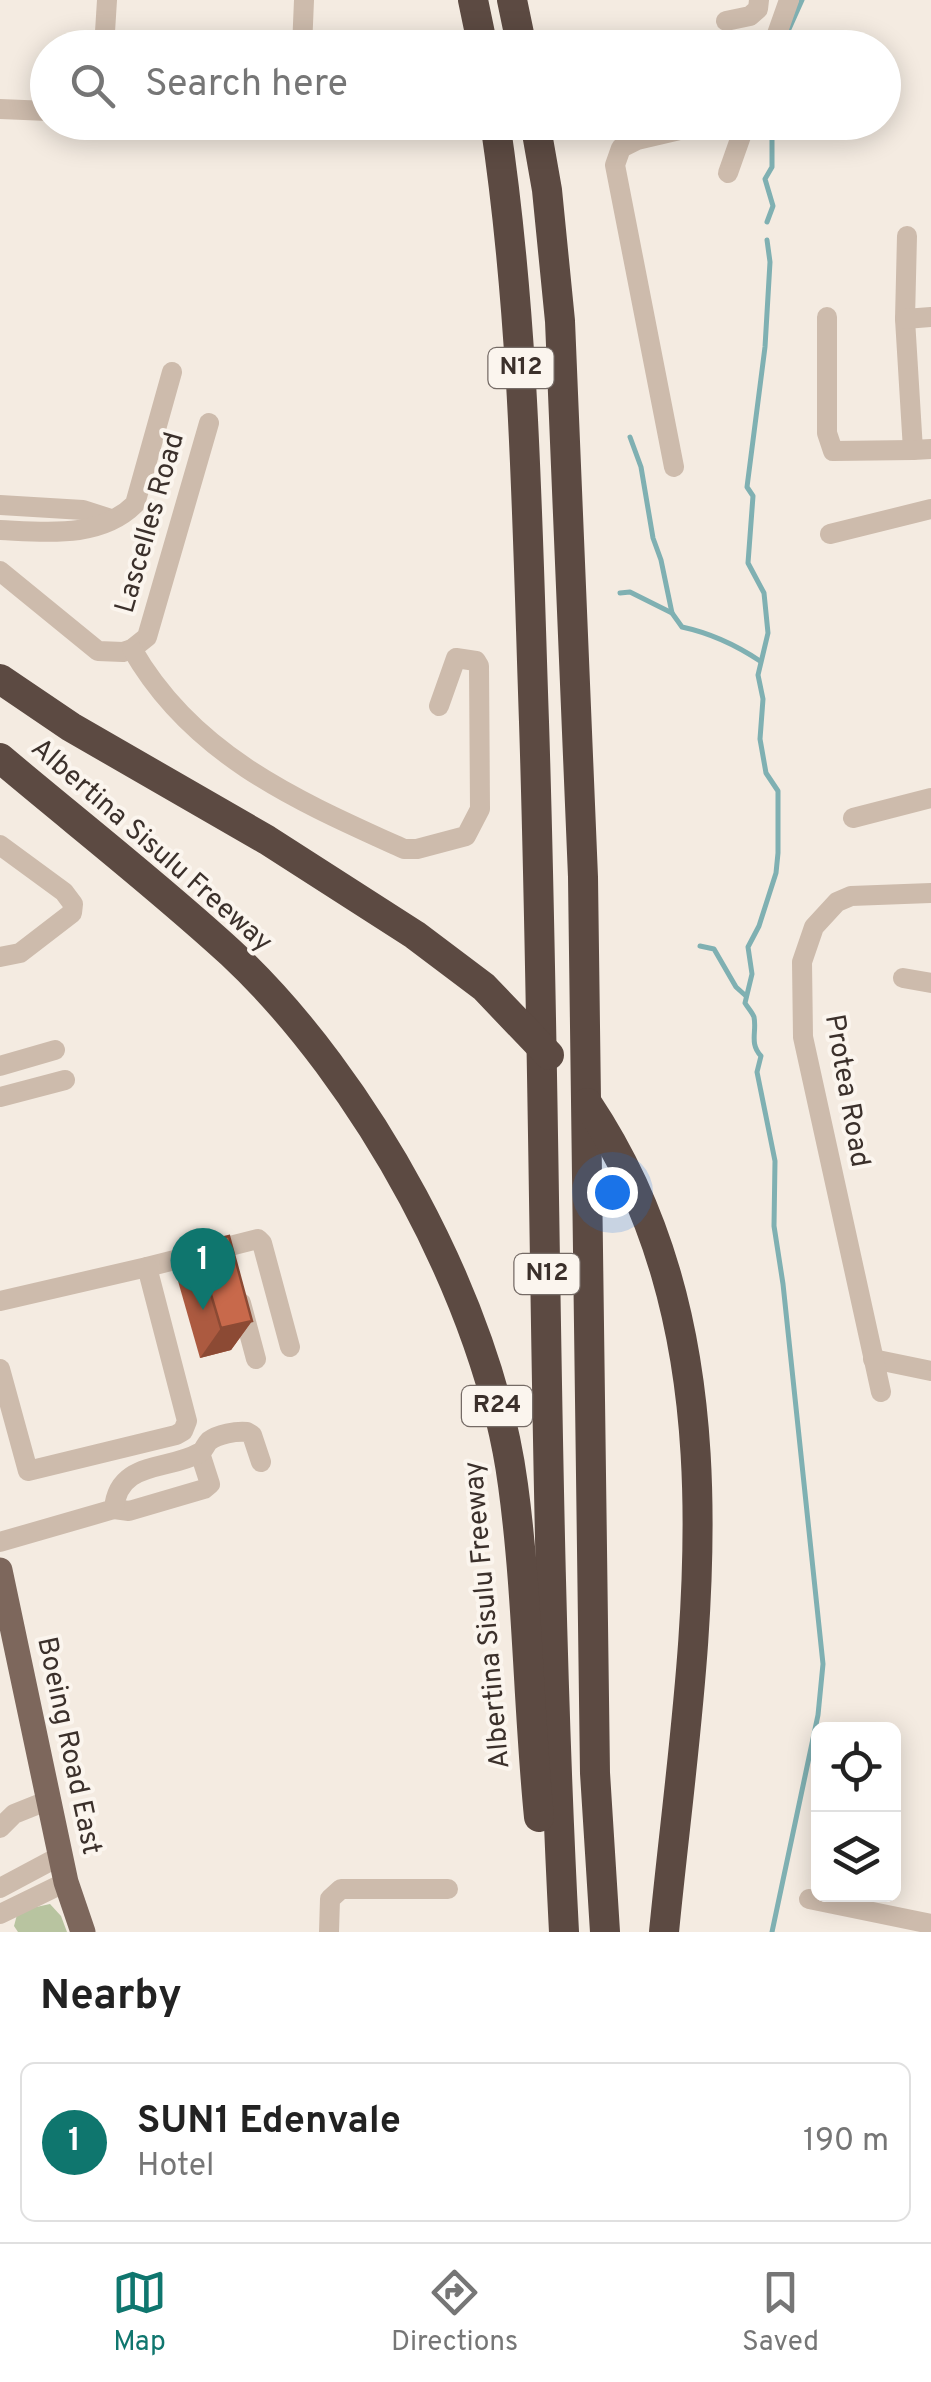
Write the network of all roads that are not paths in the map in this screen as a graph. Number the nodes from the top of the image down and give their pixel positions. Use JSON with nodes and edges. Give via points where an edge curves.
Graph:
{"nodes":[{"id":1,"x":107,"y":0,"type":"edge"},
{"id":2,"x":304,"y":0,"type":"edge"},
{"id":3,"x":474,"y":0,"type":"edge"},
{"id":4,"x":512,"y":0,"type":"edge"},
{"id":5,"x":759,"y":0,"type":"edge"},
{"id":6,"x":789,"y":0,"type":"edge"},
{"id":7,"x":726,"y":21,"type":"dead end"},
{"id":8,"x":105,"y":30,"type":"edge"},
{"id":9,"x":303,"y":30,"type":"edge"},
{"id":10,"x":480,"y":30,"type":"edge"},
{"id":11,"x":518,"y":30,"type":"edge"},
{"id":12,"x":778,"y":30,"type":"edge"},
{"id":13,"x":0,"y":109,"type":"edge"},
{"id":14,"x":30,"y":110,"type":"edge"},
{"id":15,"x":497,"y":140,"type":"edge"},
{"id":16,"x":538,"y":140,"type":"edge"},
{"id":17,"x":637,"y":140,"type":"edge"},
{"id":18,"x":740,"y":140,"type":"edge"},
{"id":19,"x":728,"y":173,"type":"dead end"},
{"id":20,"x":906,"y":236,"type":"dead end"},
{"id":21,"x":827,"y":317,"type":"dead end"},
{"id":22,"x":931,"y":317,"type":"edge"},
{"id":23,"x":905,"y":318,"type":"junction"},
{"id":24,"x":172,"y":372,"type":"dead end"},
{"id":25,"x":208,"y":423,"type":"dead end"},
{"id":26,"x":922,"y":450,"type":"edge"},
{"id":27,"x":674,"y":467,"type":"dead end"},
{"id":28,"x":0,"y":505,"type":"edge"},
{"id":29,"x":39,"y":506,"type":"junction"},
{"id":30,"x":931,"y":509,"type":"edge"},
{"id":31,"x":111,"y":518,"type":"junction"},
{"id":32,"x":0,"y":530,"type":"edge"},
{"id":33,"x":38,"y":532,"type":"junction"},
{"id":34,"x":830,"y":534,"type":"dead end"},
{"id":35,"x":0,"y":571,"type":"edge"},
{"id":36,"x":132,"y":650,"type":"junction"},
{"id":37,"x":0,"y":679,"type":"edge"},
{"id":38,"x":440,"y":706,"type":"dead end"},
{"id":39,"x":0,"y":758,"type":"edge"},
{"id":40,"x":931,"y":798,"type":"edge"},
{"id":41,"x":853,"y":818,"type":"dead end"},
{"id":42,"x":0,"y":844,"type":"edge"},
{"id":43,"x":931,"y":893,"type":"edge"},
{"id":44,"x":0,"y":957,"type":"edge"},
{"id":45,"x":903,"y":978,"type":"dead end"},
{"id":46,"x":931,"y":983,"type":"edge"},
{"id":47,"x":54,"y":1050,"type":"dead end"},
{"id":48,"x":0,"y":1066,"type":"edge"},
{"id":49,"x":65,"y":1080,"type":"dead end"},
{"id":50,"x":0,"y":1097,"type":"edge"},
{"id":51,"x":232,"y":1265,"type":"junction"},
{"id":52,"x":147,"y":1267,"type":"junction"},
{"id":53,"x":0,"y":1302,"type":"edge"},
{"id":54,"x":290,"y":1346,"type":"dead end"},
{"id":55,"x":256,"y":1359,"type":"dead end"},
{"id":56,"x":873,"y":1359,"type":"junction"},
{"id":57,"x":0,"y":1369,"type":"edge"},
{"id":58,"x":931,"y":1372,"type":"edge"},
{"id":59,"x":881,"y":1392,"type":"dead end"},
{"id":60,"x":200,"y":1454,"type":"junction"},
{"id":61,"x":261,"y":1462,"type":"dead end"},
{"id":62,"x":114,"y":1509,"type":"junction"},
{"id":63,"x":0,"y":1542,"type":"edge"},
{"id":64,"x":0,"y":1570,"type":"edge"},
{"id":65,"x":4,"y":1607,"type":"edge"},
{"id":66,"x":49,"y":1800,"type":"junction"},
{"id":67,"x":0,"y":1828,"type":"edge"},
{"id":68,"x":60,"y":1856,"type":"junction"},
{"id":69,"x":66,"y":1882,"type":"junction"},
{"id":70,"x":0,"y":1888,"type":"edge"},
{"id":71,"x":448,"y":1889,"type":"dead end"},
{"id":72,"x":809,"y":1899,"type":"dead end"},
{"id":73,"x":3,"y":1917,"type":"edge"},
{"id":74,"x":931,"y":1924,"type":"edge"},
{"id":75,"x":83,"y":1932,"type":"edge"},
{"id":76,"x":329,"y":1932,"type":"edge"},
{"id":77,"x":550,"y":1932,"type":"edge"},
{"id":78,"x":564,"y":1932,"type":"edge"},
{"id":79,"x":605,"y":1932,"type":"edge"},
{"id":80,"x":664,"y":1932,"type":"edge"}],
"edges":[{"from":1,"to":8,"type":"street"},
{"from":2,"to":9,"type":"street"},
{"from":3,"to":10,"type":"highway"},
{"from":4,"to":11,"type":"highway"},
{"from":5,"to":7,"type":"street","via":[[750,16]]},
{"from":6,"to":12,"type":"street"},
{"from":13,"to":14,"type":"street"},
{"from":15,"to":78,"type":"highway","number":"N12","via":[[519,322],[530,616]]},
{"from":16,"to":79,"type":"highway","number":"N12","via":[[560,321],[582,857],[595,1774]]},
{"from":17,"to":27,"type":"street","via":[[622,148],[615,165]]},
{"from":18,"to":19,"type":"street"},
{"from":20,"to":23,"type":"street"},
{"from":21,"to":26,"type":"street","via":[[827,433],[833,451]]},
{"from":22,"to":23,"type":"street"},
{"from":23,"to":26,"type":"street"},
{"from":24,"to":31,"type":"street","via":[[135,504]]},
{"from":25,"to":36,"type":"street","name":"Lascelles Road","via":[[147,637]]},
{"from":28,"to":29,"type":"street"},
{"from":29,"to":31,"type":"street"},
{"from":29,"to":33,"type":"street"},
{"from":30,"to":34,"type":"street"},
{"from":31,"to":33,"type":"street","via":[[77,532]]},
{"from":32,"to":33,"type":"street"},
{"from":35,"to":36,"type":"street","name":"Lascelles Road","via":[[98,650]]},
{"from":36,"to":38,"type":"street","via":[[177,712],[262,781],[404,849],[466,836],[480,809],[476,661],[456,658]]},
{"from":37,"to":80,"type":"highway","name":"Albertina Sisulu Freeway","via":[[283,850],[484,988],[548,1054],[617,1149],[678,1312],[700,1495]]},
{"from":39,"to":77,"type":"highway","name":"Albertina Sisulu Freeway","number":"R24","via":[[246,970],[310,1041],[420,1207],[474,1332],[513,1484]]},
{"from":40,"to":41,"type":"street"},
{"from":42,"to":44,"type":"street","via":[[73,904],[72,913],[20,953]]},
{"from":43,"to":56,"type":"street","name":"Protea Road","via":[[837,902],[814,927],[802,962],[802,1037]]},
{"from":45,"to":46,"type":"street"},
{"from":47,"to":48,"type":"street"},
{"from":49,"to":50,"type":"street"},
{"from":51,"to":52,"type":"street"},
{"from":51,"to":54,"type":"street","via":[[252,1239],[262,1243]]},
{"from":51,"to":55,"type":"street"},
{"from":52,"to":53,"type":"street"},
{"from":52,"to":57,"type":"street","via":[[187,1421],[183,1431],[28,1471]]},
{"from":56,"to":58,"type":"street"},
{"from":56,"to":59,"type":"street","name":"Protea Road"},
{"from":60,"to":61,"type":"street","via":[[214,1438],[241,1431],[252,1435]]},
{"from":60,"to":62,"type":"street","via":[[124,1482]]},
{"from":60,"to":62,"type":"street","via":[[210,1478],[204,1489],[129,1511]]},
{"from":62,"to":63,"type":"street"},
{"from":64,"to":65,"type":"main road","name":"Boeing Road East"},
{"from":65,"to":66,"type":"main road","name":"Boeing Road East"},
{"from":66,"to":67,"type":"street","via":[[14,1814]]},
{"from":66,"to":68,"type":"main road","name":"Boeing Road East"},
{"from":68,"to":69,"type":"main road","name":"Boeing Road East"},
{"from":68,"to":70,"type":"street"},
{"from":69,"to":73,"type":"street"},
{"from":69,"to":75,"type":"main road","name":"Boeing Road East"},
{"from":71,"to":76,"type":"street","via":[[341,1890],[330,1900]]},
{"from":72,"to":74,"type":"street"}]}
